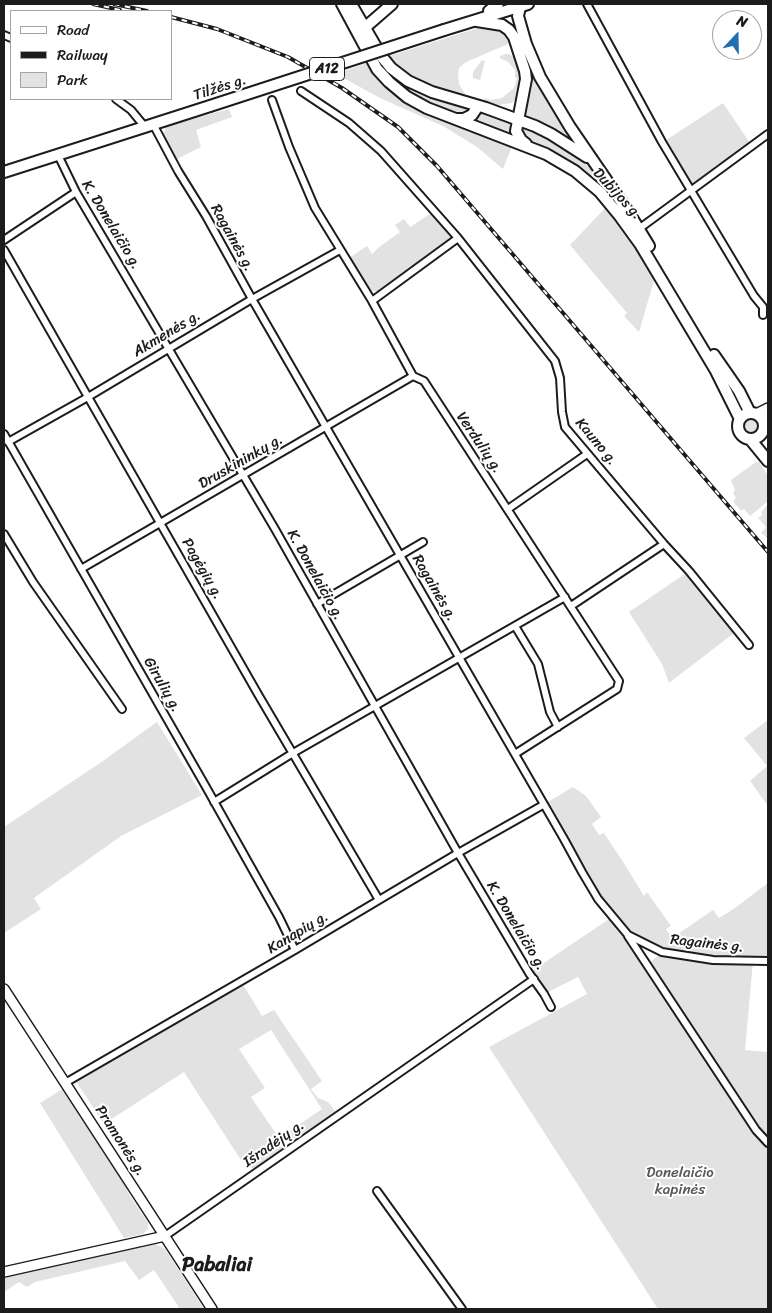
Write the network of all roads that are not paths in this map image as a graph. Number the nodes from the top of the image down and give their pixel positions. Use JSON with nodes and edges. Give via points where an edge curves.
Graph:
{"nodes":[{"id":1,"x":342,"y":4,"type":"edge"},
{"id":2,"x":392,"y":4,"type":"edge"},
{"id":3,"x":498,"y":4,"type":"edge"},
{"id":4,"x":587,"y":4,"type":"edge"},
{"id":5,"x":520,"y":5,"type":"edge"},
{"id":6,"x":354,"y":8,"type":"edge"},
{"id":7,"x":382,"y":12,"type":"junction"},
{"id":8,"x":489,"y":12,"type":"junction"},
{"id":9,"x":477,"y":21,"type":"junction"},
{"id":10,"x":444,"y":30,"type":"junction"},
{"id":11,"x":362,"y":31,"type":"junction"},
{"id":12,"x":521,"y":45,"type":"junction"},
{"id":13,"x":301,"y":91,"type":"dead end"},
{"id":14,"x":523,"y":97,"type":"junction"},
{"id":15,"x":117,"y":100,"type":"edge"},
{"id":16,"x":272,"y":100,"type":"dead end"},
{"id":17,"x":482,"y":107,"type":"junction"},
{"id":18,"x":454,"y":118,"type":"junction"},
{"id":19,"x":517,"y":119,"type":"junction"},
{"id":20,"x":149,"y":125,"type":"junction"},
{"id":21,"x":768,"y":134,"type":"edge"},
{"id":22,"x":532,"y":148,"type":"junction"},
{"id":23,"x":58,"y":155,"type":"junction"},
{"id":24,"x":592,"y":160,"type":"junction"},
{"id":25,"x":4,"y":172,"type":"edge"},
{"id":26,"x":692,"y":190,"type":"junction"},
{"id":27,"x":76,"y":192,"type":"junction"},
{"id":28,"x":636,"y":231,"type":"junction"},
{"id":29,"x":458,"y":238,"type":"junction"},
{"id":30,"x":4,"y":240,"type":"edge"},
{"id":31,"x":4,"y":250,"type":"edge"},
{"id":32,"x":340,"y":250,"type":"junction"},
{"id":33,"x":252,"y":299,"type":"junction"},
{"id":34,"x":372,"y":301,"type":"junction"},
{"id":35,"x":765,"y":313,"type":"edge"},
{"id":36,"x":169,"y":347,"type":"junction"},
{"id":37,"x":412,"y":376,"type":"junction"},
{"id":38,"x":88,"y":397,"type":"junction"},
{"id":39,"x":768,"y":408,"type":"edge"},
{"id":40,"x":753,"y":414,"type":"junction"},
{"id":41,"x":740,"y":419,"type":"junction"},
{"id":42,"x":326,"y":427,"type":"junction"},
{"id":43,"x":766,"y":429,"type":"edge"},
{"id":44,"x":4,"y":434,"type":"edge"},
{"id":45,"x":750,"y":439,"type":"junction"},
{"id":46,"x":8,"y":442,"type":"junction"},
{"id":47,"x":587,"y":454,"type":"junction"},
{"id":48,"x":768,"y":462,"type":"edge"},
{"id":49,"x":243,"y":475,"type":"junction"},
{"id":50,"x":508,"y":509,"type":"junction"},
{"id":51,"x":160,"y":523,"type":"junction"},
{"id":52,"x":4,"y":534,"type":"edge"},
{"id":53,"x":423,"y":542,"type":"dead end"},
{"id":54,"x":664,"y":544,"type":"junction"},
{"id":55,"x":401,"y":556,"type":"junction"},
{"id":56,"x":81,"y":569,"type":"junction"},
{"id":57,"x":565,"y":597,"type":"junction"},
{"id":58,"x":317,"y":604,"type":"junction"},
{"id":59,"x":572,"y":606,"type":"junction"},
{"id":60,"x":515,"y":626,"type":"junction"},
{"id":61,"x":749,"y":645,"type":"dead end"},
{"id":62,"x":460,"y":658,"type":"junction"},
{"id":63,"x":375,"y":706,"type":"junction"},
{"id":64,"x":122,"y":709,"type":"dead end"},
{"id":65,"x":558,"y":727,"type":"junction"},
{"id":66,"x":293,"y":753,"type":"junction"},
{"id":67,"x":515,"y":754,"type":"junction"},
{"id":68,"x":214,"y":802,"type":"junction"},
{"id":69,"x":544,"y":805,"type":"junction"},
{"id":70,"x":458,"y":853,"type":"junction"},
{"id":71,"x":379,"y":900,"type":"junction"},
{"id":72,"x":628,"y":935,"type":"junction"},
{"id":73,"x":295,"y":950,"type":"junction"},
{"id":74,"x":768,"y":962,"type":"edge"},
{"id":75,"x":534,"y":980,"type":"junction"},
{"id":76,"x":4,"y":989,"type":"edge"},
{"id":77,"x":551,"y":1007,"type":"dead end"},
{"id":78,"x":65,"y":1083,"type":"junction"},
{"id":79,"x":768,"y":1143,"type":"edge"},
{"id":80,"x":377,"y":1190,"type":"dead end"},
{"id":81,"x":165,"y":1236,"type":"junction"},
{"id":82,"x":4,"y":1272,"type":"edge"},
{"id":83,"x":212,"y":1309,"type":"edge"},
{"id":84,"x":462,"y":1309,"type":"edge"}],
"edges":[{"from":1,"to":11,"type":"main road","name":"Dubijos g."},
{"from":2,"to":7,"type":"main road"},
{"from":3,"to":8,"type":"main road"},
{"from":4,"to":26,"type":"street","via":[[662,142]]},
{"from":5,"to":8,"type":"main road","name":"Tilžės g.","number":"A12"},
{"from":5,"to":9,"type":"main road","name":"Tilžės g.","number":"A12"},
{"from":5,"to":12,"type":"main road","name":"Dubijos g."},
{"from":6,"to":7,"type":"main road","via":[[368,17]]},
{"from":6,"to":11,"type":"main road","name":"Dubijos g."},
{"from":7,"to":11,"type":"main road"},
{"from":8,"to":10,"type":"main road","name":"Tilžės g.","number":"A12"},
{"from":9,"to":10,"type":"main road","name":"Tilžės g.","number":"A12"},
{"from":9,"to":12,"type":"main road","name":"Dubijos g.","via":[[502,24]]},
{"from":10,"to":20,"type":"main road","name":"Tilžės g.","number":"A12","bridge":true},
{"from":11,"to":17,"type":"main road","name":"Dubijos g.","via":[[400,76],[432,92]]},
{"from":11,"to":18,"type":"main road","name":"Dubijos g.","via":[[373,62],[389,82],[416,102]]},
{"from":12,"to":14,"type":"main road","name":"Dubijos g.","via":[[525,71]]},
{"from":12,"to":24,"type":"main road","name":"Dubijos g."},
{"from":13,"to":29,"type":"street","name":"Kauno g.","via":[[349,123],[381,151]]},
{"from":14,"to":17,"type":"main road","via":[[512,106],[501,109]]},
{"from":14,"to":19,"type":"main road","name":"Dubijos g."},
{"from":15,"to":20,"type":"street","name":"Ragainės g."},
{"from":16,"to":32,"type":"street","name":"Verdulių g.","via":[[307,192]]},
{"from":17,"to":18,"type":"main road","via":[[464,119]]},
{"from":17,"to":19,"type":"main road","name":"Dubijos g."},
{"from":18,"to":22,"type":"main road","name":"Dubijos g."},
{"from":19,"to":22,"type":"main road","via":[[518,135]]},
{"from":19,"to":24,"type":"main road","name":"Dubijos g.","via":[[551,134]]},
{"from":20,"to":23,"type":"main road","name":"Tilžės g.","number":"A12"},
{"from":20,"to":33,"type":"street","name":"Ragainės g."},
{"from":21,"to":26,"type":"street"},
{"from":22,"to":28,"type":"main road","name":"Dubijos g.","via":[[562,162],[600,192]]},
{"from":23,"to":25,"type":"main road","name":"Tilžės g.","number":"A12"},
{"from":23,"to":27,"type":"street","name":"K. Donelaičio g."},
{"from":24,"to":28,"type":"main road","name":"Dubijos g.","via":[[629,212]]},
{"from":26,"to":28,"type":"street"},
{"from":26,"to":35,"type":"street"},
{"from":27,"to":30,"type":"street"},
{"from":27,"to":36,"type":"street","name":"K. Donelaičio g."},
{"from":28,"to":40,"type":"main road","name":"Dubijos g."},
{"from":28,"to":41,"type":"main road","name":"Dubijos g."},
{"from":29,"to":34,"type":"street"},
{"from":29,"to":47,"type":"street","name":"Kauno g.","via":[[555,361],[560,378],[564,426]]},
{"from":31,"to":38,"type":"street","name":"Pagėgių g."},
{"from":32,"to":33,"type":"street","name":"Akmenės g."},
{"from":32,"to":34,"type":"street","name":"Verdulių g."},
{"from":33,"to":36,"type":"street","name":"Akmenės g."},
{"from":33,"to":42,"type":"street","name":"Ragainės g."},
{"from":34,"to":37,"type":"street","name":"Verdulių g."},
{"from":36,"to":38,"type":"street","name":"Akmenės g."},
{"from":36,"to":49,"type":"street","name":"K. Donelaičio g."},
{"from":37,"to":42,"type":"street","name":"Druskininkų g."},
{"from":37,"to":50,"type":"street","name":"Verdulių g.","via":[[424,381]]},
{"from":38,"to":46,"type":"street","name":"Akmenės g."},
{"from":38,"to":51,"type":"street","name":"Pagėgių g."},
{"from":39,"to":40,"type":"main road"},
{"from":40,"to":41,"type":"main road"},
{"from":40,"to":43,"type":"main road","via":[[762,419]]},
{"from":41,"to":45,"type":"main road","via":[[739,431]]},
{"from":42,"to":49,"type":"street","name":"Druskininkų g."},
{"from":42,"to":55,"type":"street","name":"Ragainės g."},
{"from":43,"to":45,"type":"main road"},
{"from":44,"to":46,"type":"street","name":"Girulių g."},
{"from":45,"to":48,"type":"main road"},
{"from":46,"to":56,"type":"street","name":"Girulių g."},
{"from":47,"to":50,"type":"street"},
{"from":47,"to":54,"type":"street","name":"Kauno g."},
{"from":49,"to":51,"type":"street","name":"Druskininkų g."},
{"from":49,"to":58,"type":"street","name":"K. Donelaičio g."},
{"from":50,"to":57,"type":"street","name":"Verdulių g."},
{"from":51,"to":56,"type":"street","name":"Druskininkų g."},
{"from":51,"to":66,"type":"street","name":"Pagėgių g."},
{"from":52,"to":64,"type":"street","via":[[33,582]]},
{"from":53,"to":55,"type":"street"},
{"from":54,"to":59,"type":"street"},
{"from":54,"to":61,"type":"street","name":"Kauno g."},
{"from":55,"to":58,"type":"street"},
{"from":55,"to":62,"type":"street","name":"Ragainės g."},
{"from":56,"to":68,"type":"street","name":"Girulių g."},
{"from":57,"to":59,"type":"street","name":"Verdulių g."},
{"from":57,"to":60,"type":"street"},
{"from":58,"to":63,"type":"street","name":"K. Donelaičio g."},
{"from":59,"to":65,"type":"street","name":"Verdulių g.","via":[[619,684],[617,689]]},
{"from":60,"to":62,"type":"street"},
{"from":60,"to":65,"type":"street","via":[[538,664],[550,712]]},
{"from":62,"to":63,"type":"street"},
{"from":62,"to":67,"type":"street","name":"Ragainės g."},
{"from":63,"to":66,"type":"street"},
{"from":63,"to":70,"type":"street","name":"K. Donelaičio g."},
{"from":65,"to":67,"type":"street","name":"Verdulių g."},
{"from":66,"to":68,"type":"street"},
{"from":66,"to":71,"type":"street","name":"Pagėgių g."},
{"from":67,"to":69,"type":"street","name":"Ragainės g."},
{"from":68,"to":73,"type":"street","name":"Girulių g."},
{"from":69,"to":70,"type":"street","name":"Kanapių g."},
{"from":69,"to":72,"type":"street","name":"Ragainės g.","via":[[598,899]]},
{"from":70,"to":71,"type":"street","name":"Kanapių g."},
{"from":70,"to":75,"type":"street","name":"K. Donelaičio g."},
{"from":71,"to":73,"type":"street","name":"Kanapių g."},
{"from":72,"to":74,"type":"street","name":"Ragainės g.","via":[[662,952],[712,960]]},
{"from":72,"to":79,"type":"street","via":[[756,1130]]},
{"from":73,"to":78,"type":"street","name":"Kanapių g."},
{"from":75,"to":77,"type":"street","name":"K. Donelaičio g."},
{"from":75,"to":81,"type":"street","name":"Išradėjų g."},
{"from":76,"to":78,"type":"main road","name":"Pramonės g."},
{"from":78,"to":81,"type":"main road","name":"Pramonės g."},
{"from":80,"to":84,"type":"street"},
{"from":81,"to":82,"type":"main road","name":"Išradėjų g."},
{"from":81,"to":83,"type":"main road","name":"Pramonės g."}]}
